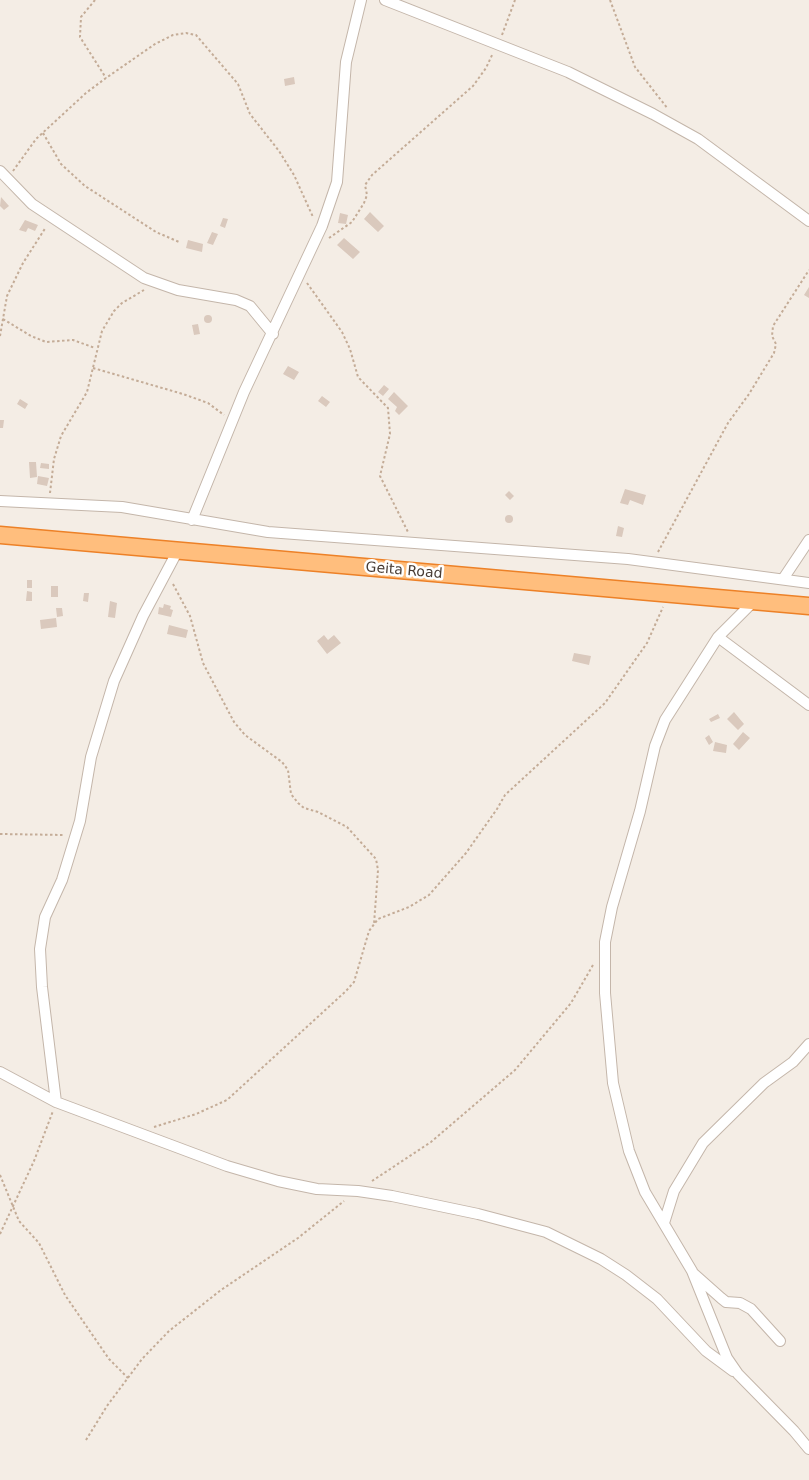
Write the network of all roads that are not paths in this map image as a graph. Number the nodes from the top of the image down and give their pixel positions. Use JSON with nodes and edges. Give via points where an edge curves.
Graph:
{"nodes":[{"id":1,"x":361,"y":0,"type":"edge"},
{"id":2,"x":385,"y":0,"type":"edge"},
{"id":3,"x":2,"y":173,"type":"edge"},
{"id":4,"x":809,"y":220,"type":"edge"},
{"id":5,"x":273,"y":334,"type":"junction"},
{"id":6,"x":0,"y":501,"type":"edge"},
{"id":7,"x":192,"y":520,"type":"junction"},
{"id":8,"x":0,"y":535,"type":"edge"},
{"id":9,"x":809,"y":540,"type":"edge"},
{"id":10,"x":177,"y":552,"type":"junction"},
{"id":11,"x":783,"y":579,"type":"junction"},
{"id":12,"x":809,"y":583,"type":"edge"},
{"id":13,"x":754,"y":601,"type":"junction"},
{"id":14,"x":809,"y":606,"type":"edge"},
{"id":15,"x":718,"y":637,"type":"junction"},
{"id":16,"x":809,"y":705,"type":"edge"},
{"id":17,"x":809,"y":1044,"type":"edge"},
{"id":18,"x":0,"y":1072,"type":"edge"},
{"id":19,"x":56,"y":1102,"type":"junction"},
{"id":20,"x":664,"y":1223,"type":"junction"},
{"id":21,"x":692,"y":1271,"type":"junction"},
{"id":22,"x":780,"y":1341,"type":"dead end"},
{"id":23,"x":738,"y":1374,"type":"junction"},
{"id":24,"x":809,"y":1449,"type":"edge"}],
"edges":[{"from":1,"to":5,"type":"street","via":[[346,62],[337,182],[320,231]]},
{"from":2,"to":4,"type":"street","via":[[568,72],[672,124]]},
{"from":3,"to":5,"type":"street","via":[[17,191],[51,218],[104,253],[155,283],[236,300],[250,306]]},
{"from":5,"to":7,"type":"street","via":[[232,420]]},
{"from":6,"to":7,"type":"street","via":[[122,507]]},
{"from":7,"to":11,"type":"street","via":[[268,532],[628,559]]},
{"from":8,"to":10,"type":"highway","name":"Geita Road"},
{"from":9,"to":11,"type":"street"},
{"from":10,"to":13,"type":"highway","name":"Geita Road"},
{"from":10,"to":19,"type":"street","via":[[142,616],[114,682],[91,757],[76,835],[62,880],[45,917],[40,949]]},
{"from":11,"to":12,"type":"street"},
{"from":13,"to":14,"type":"highway","name":"Geita Road"},
{"from":13,"to":15,"type":"street"},
{"from":15,"to":16,"type":"street"},
{"from":15,"to":20,"type":"street","via":[[665,720],[655,746],[605,942],[605,993],[615,1092],[629,1151],[645,1192]]},
{"from":17,"to":20,"type":"street","via":[[793,1062],[764,1083],[703,1144],[674,1191]]},
{"from":18,"to":19,"type":"street"},
{"from":19,"to":23,"type":"street","via":[[227,1166],[278,1181],[317,1189],[392,1196],[529,1226],[601,1259],[641,1286],[706,1350]]},
{"from":20,"to":21,"type":"street"},
{"from":21,"to":22,"type":"street","via":[[726,1302],[740,1302],[751,1310]]},
{"from":21,"to":23,"type":"street","via":[[719,1340]]},
{"from":23,"to":24,"type":"street"}]}
